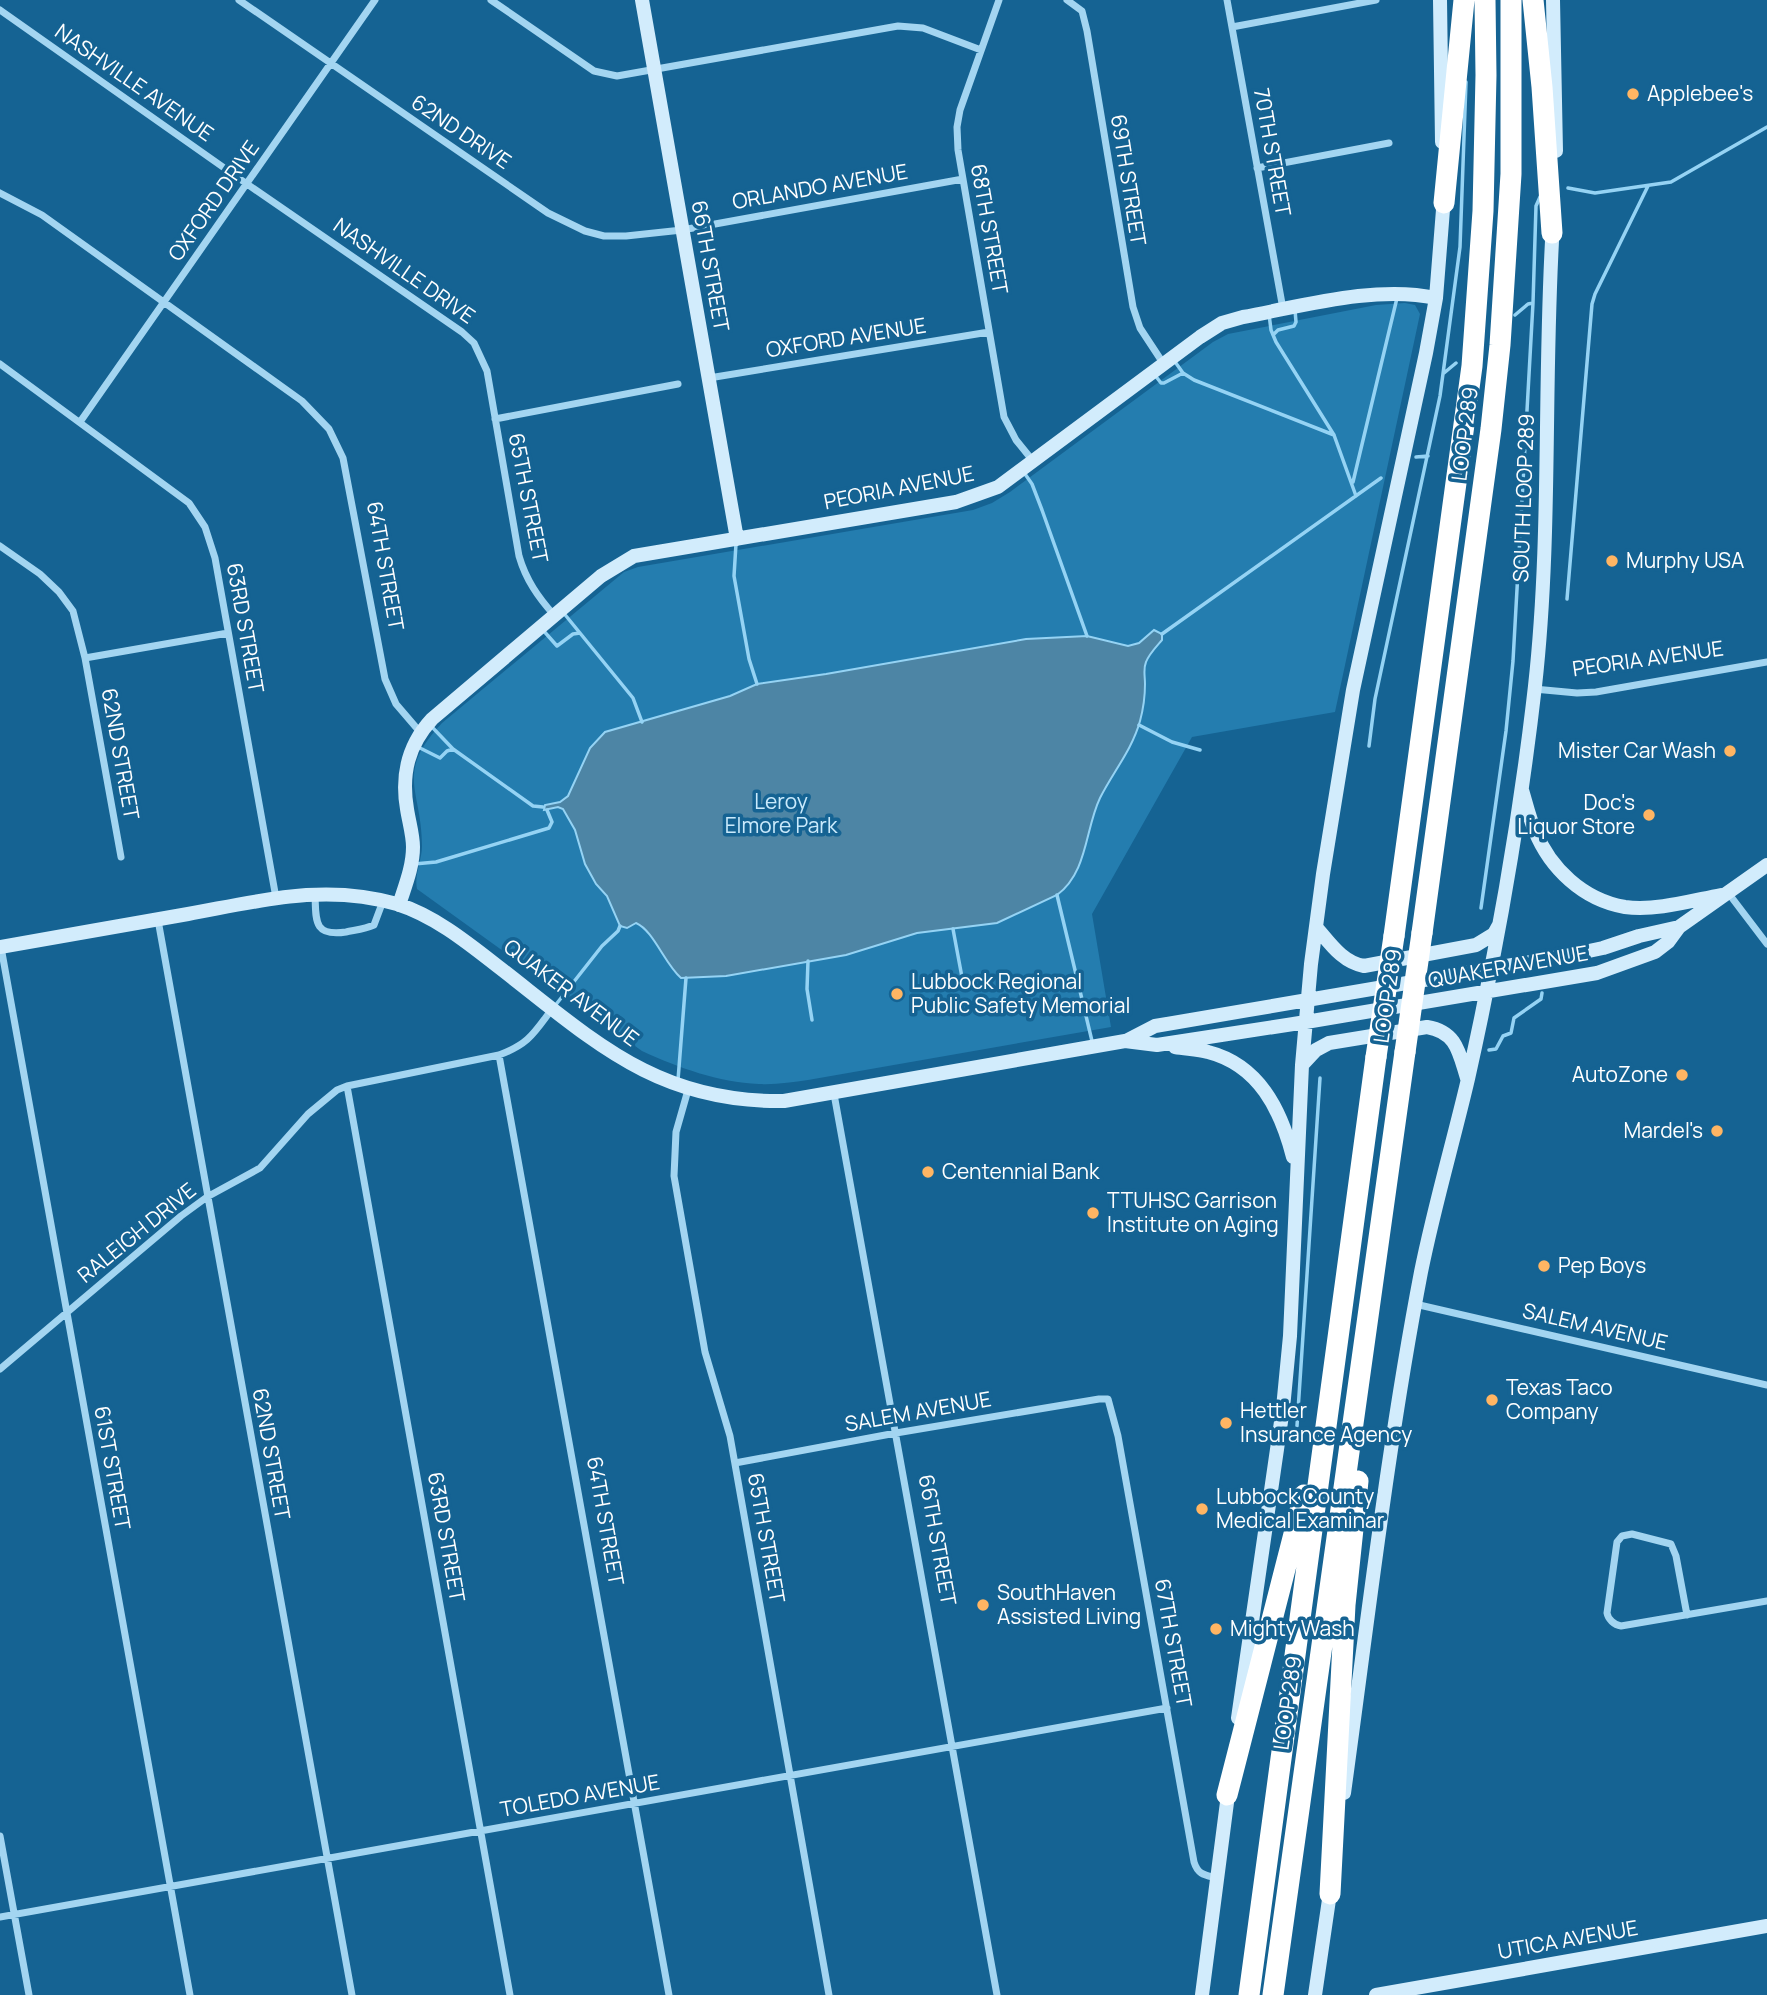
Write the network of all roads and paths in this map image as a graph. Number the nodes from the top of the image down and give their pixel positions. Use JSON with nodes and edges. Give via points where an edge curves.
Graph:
{"nodes":[{"id":1,"x":239,"y":0,"type":"edge"},
{"id":2,"x":375,"y":0,"type":"edge"},
{"id":3,"x":492,"y":0,"type":"edge"},
{"id":4,"x":642,"y":0,"type":"edge"},
{"id":5,"x":999,"y":0,"type":"edge"},
{"id":6,"x":1068,"y":0,"type":"edge"},
{"id":7,"x":1227,"y":0,"type":"edge"},
{"id":8,"x":1376,"y":0,"type":"edge"},
{"id":9,"x":1440,"y":0,"type":"edge"},
{"id":10,"x":1464,"y":0,"type":"edge"},
{"id":11,"x":1485,"y":0,"type":"edge"},
{"id":12,"x":1511,"y":0,"type":"edge"},
{"id":13,"x":1533,"y":0,"type":"edge"},
{"id":14,"x":1553,"y":0,"type":"edge"},
{"id":15,"x":0,"y":10,"type":"edge"},
{"id":16,"x":1232,"y":27,"type":"junction"},
{"id":17,"x":981,"y":50,"type":"junction"},
{"id":18,"x":330,"y":65,"type":"junction"},
{"id":19,"x":654,"y":70,"type":"junction"},
{"id":20,"x":1389,"y":143,"type":"dead end"},
{"id":21,"x":1257,"y":168,"type":"junction"},
{"id":22,"x":963,"y":179,"type":"junction"},
{"id":23,"x":247,"y":184,"type":"junction"},
{"id":24,"x":0,"y":193,"type":"edge"},
{"id":25,"x":1444,"y":202,"type":"junction"},
{"id":26,"x":682,"y":230,"type":"junction"},
{"id":27,"x":1552,"y":233,"type":"junction"},
{"id":28,"x":1436,"y":298,"type":"junction"},
{"id":29,"x":164,"y":303,"type":"junction"},
{"id":30,"x":1283,"y":310,"type":"junction"},
{"id":31,"x":989,"y":332,"type":"junction"},
{"id":32,"x":0,"y":364,"type":"edge"},
{"id":33,"x":1164,"y":364,"type":"junction"},
{"id":34,"x":709,"y":378,"type":"junction"},
{"id":35,"x":678,"y":384,"type":"dead end"},
{"id":36,"x":495,"y":419,"type":"junction"},
{"id":37,"x":80,"y":422,"type":"junction"},
{"id":38,"x":1033,"y":461,"type":"junction"},
{"id":39,"x":737,"y":539,"type":"junction"},
{"id":40,"x":0,"y":546,"type":"edge"},
{"id":41,"x":555,"y":615,"type":"junction"},
{"id":42,"x":228,"y":633,"type":"junction"},
{"id":43,"x":85,"y":658,"type":"junction"},
{"id":44,"x":1767,"y":662,"type":"edge"},
{"id":45,"x":1534,"y":689,"type":"junction"},
{"id":46,"x":420,"y":732,"type":"junction"},
{"id":47,"x":1520,"y":785,"type":"junction"},
{"id":48,"x":121,"y":857,"type":"dead end"},
{"id":49,"x":1767,"y":865,"type":"edge"},
{"id":50,"x":315,"y":893,"type":"junction"},
{"id":51,"x":1729,"y":894,"type":"junction"},
{"id":52,"x":276,"y":898,"type":"junction"},
{"id":53,"x":383,"y":901,"type":"junction"},
{"id":54,"x":399,"y":905,"type":"junction"},
{"id":55,"x":158,"y":919,"type":"junction"},
{"id":56,"x":1501,"y":921,"type":"junction"},
{"id":57,"x":1316,"y":927,"type":"junction"},
{"id":58,"x":1679,"y":928,"type":"junction"},
{"id":59,"x":1767,"y":944,"type":"edge"},
{"id":60,"x":0,"y":947,"type":"edge"},
{"id":61,"x":1491,"y":969,"type":"junction"},
{"id":62,"x":1486,"y":993,"type":"junction"},
{"id":63,"x":1308,"y":999,"type":"junction"},
{"id":64,"x":552,"y":1009,"type":"junction"},
{"id":65,"x":1306,"y":1023,"type":"junction"},
{"id":66,"x":1125,"y":1041,"type":"junction"},
{"id":67,"x":1157,"y":1045,"type":"junction"},
{"id":68,"x":499,"y":1055,"type":"junction"},
{"id":69,"x":1302,"y":1065,"type":"junction"},
{"id":70,"x":1468,"y":1080,"type":"junction"},
{"id":71,"x":347,"y":1086,"type":"junction"},
{"id":72,"x":688,"y":1090,"type":"junction"},
{"id":73,"x":834,"y":1094,"type":"junction"},
{"id":74,"x":1297,"y":1171,"type":"junction"},
{"id":75,"x":207,"y":1198,"type":"junction"},
{"id":76,"x":1416,"y":1304,"type":"junction"},
{"id":77,"x":67,"y":1314,"type":"junction"},
{"id":78,"x":0,"y":1369,"type":"edge"},
{"id":79,"x":1360,"y":1369,"type":"junction"},
{"id":80,"x":1767,"y":1385,"type":"edge"},
{"id":81,"x":1108,"y":1399,"type":"joint"},
{"id":82,"x":1326,"y":1416,"type":"junction"},
{"id":83,"x":896,"y":1433,"type":"junction"},
{"id":84,"x":735,"y":1464,"type":"junction"},
{"id":85,"x":1767,"y":1601,"type":"edge"},
{"id":86,"x":1687,"y":1615,"type":"junction"},
{"id":87,"x":1167,"y":1708,"type":"junction"},
{"id":88,"x":953,"y":1747,"type":"junction"},
{"id":89,"x":791,"y":1776,"type":"junction"},
{"id":90,"x":1227,"y":1796,"type":"junction"},
{"id":91,"x":635,"y":1804,"type":"junction"},
{"id":92,"x":482,"y":1832,"type":"junction"},
{"id":93,"x":0,"y":1836,"type":"edge"},
{"id":94,"x":327,"y":1859,"type":"junction"},
{"id":95,"x":1218,"y":1878,"type":"junction"},
{"id":96,"x":170,"y":1887,"type":"junction"},
{"id":97,"x":1330,"y":1894,"type":"junction"},
{"id":98,"x":14,"y":1915,"type":"junction"},
{"id":99,"x":0,"y":1917,"type":"edge"},
{"id":100,"x":1767,"y":1926,"type":"edge"},
{"id":101,"x":29,"y":1995,"type":"edge"},
{"id":102,"x":190,"y":1995,"type":"edge"},
{"id":103,"x":352,"y":1995,"type":"edge"},
{"id":104,"x":510,"y":1995,"type":"edge"},
{"id":105,"x":669,"y":1995,"type":"edge"},
{"id":106,"x":829,"y":1995,"type":"edge"},
{"id":107,"x":997,"y":1995,"type":"edge"},
{"id":108,"x":1202,"y":1995,"type":"edge"},
{"id":109,"x":1249,"y":1995,"type":"edge"},
{"id":110,"x":1273,"y":1995,"type":"edge"},
{"id":111,"x":1315,"y":1995,"type":"edge"},
{"id":112,"x":1376,"y":1995,"type":"edge"}],
"edges":[{"from":1,"to":18,"type":"street","name":"62ND DRIVE"},
{"from":2,"to":18,"type":"street","name":"OXFORD DRIVE"},
{"from":3,"to":19,"type":"street","via":[[594,71],[617,76]]},
{"from":4,"to":19,"type":"main road","name":"66TH STREET"},
{"from":5,"to":17,"type":"street","name":"68TH STREET"},
{"from":6,"to":33,"type":"street","name":"69TH STREET","via":[[1082,11],[1087,31],[1133,307],[1140,328]]},
{"from":7,"to":16,"type":"street","name":"70TH STREET"},
{"from":8,"to":16,"type":"street"},
{"from":9,"to":25,"type":"main road"},
{"from":10,"to":25,"type":"highway"},
{"from":11,"to":82,"type":"highway","name":"LOOP 289","bridge":true,"via":[[1483,198],[1472,366]]},
{"from":12,"to":79,"type":"highway","name":"LOOP 289","bridge":true,"via":[[1511,174],[1500,345]]},
{"from":13,"to":27,"type":"highway"},
{"from":14,"to":27,"type":"main road","name":"SOUTH LOOP 289","via":[[1556,181]]},
{"from":15,"to":23,"type":"street","name":"NASHVILLE AVENUE"},
{"from":16,"to":21,"type":"street","name":"70TH STREET"},
{"from":17,"to":19,"type":"street","via":[[923,28],[898,26]]},
{"from":17,"to":22,"type":"street","name":"68TH STREET","via":[[957,127]]},
{"from":18,"to":23,"type":"street","name":"OXFORD DRIVE"},
{"from":18,"to":26,"type":"street","name":"62ND DRIVE","via":[[560,220],[604,236]]},
{"from":19,"to":26,"type":"main road","name":"66TH STREET"},
{"from":20,"to":21,"type":"street"},
{"from":21,"to":30,"type":"street","name":"70TH STREET"},
{"from":22,"to":26,"type":"street","name":"ORLANDO AVENUE"},
{"from":22,"to":31,"type":"street","name":"68TH STREET"},
{"from":23,"to":29,"type":"street","name":"OXFORD DRIVE"},
{"from":23,"to":36,"type":"street","name":"NASHVILLE DRIVE","via":[[474,343],[487,371]]},
{"from":24,"to":29,"type":"street","name":"64TH STREET","via":[[42,215]]},
{"from":25,"to":28,"type":"main road"},
{"from":26,"to":34,"type":"main road","name":"66TH STREET"},
{"from":27,"to":45,"type":"main road","name":"SOUTH LOOP 289"},
{"from":28,"to":30,"type":"main road","name":"PEORIA AVENUE","via":[[1375,294]]},
{"from":28,"to":57,"type":"main road","via":[[1353,690]]},
{"from":29,"to":37,"type":"street","name":"OXFORD DRIVE"},
{"from":29,"to":46,"type":"street","name":"64TH STREET","via":[[302,401],[329,429],[346,471],[385,679],[396,705]]},
{"from":30,"to":33,"type":"main road","name":"PEORIA AVENUE","via":[[1222,323]]},
{"from":31,"to":34,"type":"street","name":"OXFORD AVENUE"},
{"from":31,"to":38,"type":"street","name":"68TH STREET","via":[[1004,416]]},
{"from":32,"to":37,"type":"street"},
{"from":33,"to":38,"type":"main road","name":"PEORIA AVENUE"},
{"from":34,"to":39,"type":"main road","name":"66TH STREET"},
{"from":35,"to":36,"type":"street"},
{"from":36,"to":41,"type":"street","name":"65TH STREET","via":[[524,573]]},
{"from":37,"to":42,"type":"street","name":"63RD STREET","via":[[189,503],[199,516],[212,542]]},
{"from":38,"to":39,"type":"main road","name":"PEORIA AVENUE","via":[[998,487],[956,502]]},
{"from":39,"to":41,"type":"main road","name":"PEORIA AVENUE","via":[[634,556],[601,576]]},
{"from":40,"to":43,"type":"street","via":[[59,592],[73,611]]},
{"from":41,"to":46,"type":"main road","name":"PEORIA AVENUE"},
{"from":42,"to":43,"type":"street"},
{"from":42,"to":52,"type":"street","name":"63RD STREET"},
{"from":43,"to":48,"type":"street","name":"62ND STREET"},
{"from":44,"to":45,"type":"street","name":"PEORIA AVENUE","via":[[1596,692]]},
{"from":45,"to":47,"type":"main road","name":"SOUTH LOOP 289"},
{"from":46,"to":54,"type":"main road","via":[[405,778],[413,844]]},
{"from":47,"to":51,"type":"main road","via":[[1549,859],[1588,894],[1627,907]]},
{"from":47,"to":56,"type":"main road","name":"SOUTH LOOP 289"},
{"from":49,"to":51,"type":"main road","name":"QUAKER AVENUE"},
{"from":50,"to":52,"type":"main road","name":"QUAKER AVENUE"},
{"from":50,"to":53,"type":"main road","name":"QUAKER AVENUE"},
{"from":50,"to":53,"type":"street","via":[[318,925],[333,934],[374,926]]},
{"from":51,"to":58,"type":"main road","name":"QUAKER AVENUE"},
{"from":51,"to":59,"type":"street"},
{"from":52,"to":55,"type":"main road","name":"QUAKER AVENUE"},
{"from":53,"to":54,"type":"main road","name":"QUAKER AVENUE"},
{"from":54,"to":64,"type":"main road","name":"QUAKER AVENUE","via":[[443,926]]},
{"from":55,"to":60,"type":"main road","name":"QUAKER AVENUE"},
{"from":55,"to":75,"type":"street","name":"62ND STREET"},
{"from":56,"to":57,"type":"main road","via":[[1494,934],[1476,945],[1364,966],[1342,957]]},
{"from":56,"to":61,"type":"main road","name":"SOUTH LOOP 289"},
{"from":57,"to":63,"type":"main road"},
{"from":58,"to":61,"type":"main road","name":"QUAKER AVENUE"},
{"from":58,"to":62,"type":"main road","name":"QUAKER AVENUE","via":[[1655,952],[1628,963]]},
{"from":60,"to":77,"type":"street","name":"61ST STREET"},
{"from":61,"to":62,"type":"main road","name":"SOUTH LOOP 289"},
{"from":61,"to":63,"type":"main road","name":"QUAKER AVENUE"},
{"from":62,"to":65,"type":"main road","name":"QUAKER AVENUE"},
{"from":62,"to":70,"type":"main road","name":"SOUTH LOOP 289"},
{"from":63,"to":65,"type":"main road"},
{"from":63,"to":66,"type":"main road","name":"QUAKER AVENUE","via":[[1155,1026]]},
{"from":64,"to":68,"type":"street","name":"RALEIGH DRIVE","via":[[520,1047]]},
{"from":64,"to":72,"type":"main road","name":"QUAKER AVENUE","via":[[616,1056]]},
{"from":65,"to":67,"type":"main road","name":"QUAKER AVENUE"},
{"from":65,"to":69,"type":"main road"},
{"from":66,"to":67,"type":"main road","name":"QUAKER AVENUE"},
{"from":66,"to":73,"type":"main road","name":"QUAKER AVENUE"},
{"from":67,"to":74,"type":"main road","via":[[1207,1051],[1248,1073],[1280,1115]]},
{"from":68,"to":71,"type":"street","name":"RALEIGH DRIVE"},
{"from":68,"to":91,"type":"street","name":"64TH STREET"},
{"from":69,"to":70,"type":"main road","via":[[1329,1043],[1427,1027],[1447,1034],[1457,1047]]},
{"from":69,"to":74,"type":"main road"},
{"from":70,"to":76,"type":"main road","name":"SOUTH LOOP 289"},
{"from":71,"to":75,"type":"street","name":"RALEIGH DRIVE","via":[[308,1114],[260,1168]]},
{"from":71,"to":92,"type":"street","name":"63RD STREET"},
{"from":72,"to":73,"type":"main road","name":"QUAKER AVENUE","via":[[762,1102]]},
{"from":72,"to":84,"type":"street","name":"65TH STREET","via":[[676,1132],[674,1177],[705,1352]]},
{"from":73,"to":83,"type":"street","name":"66TH STREET"},
{"from":74,"to":90,"type":"main road","via":[[1283,1408]]},
{"from":75,"to":77,"type":"street","name":"RALEIGH DRIVE"},
{"from":75,"to":94,"type":"street","name":"62ND STREET"},
{"from":76,"to":80,"type":"street","name":"SALEM AVENUE"},
{"from":76,"to":97,"type":"main road","name":"SOUTH LOOP 289"},
{"from":77,"to":78,"type":"street","name":"RALEIGH DRIVE"},
{"from":77,"to":96,"type":"street","name":"61ST STREET"},
{"from":79,"to":97,"type":"highway","via":[[1361,1453],[1345,1605]]},
{"from":79,"to":110,"type":"highway","name":"LOOP 289"},
{"from":81,"to":83,"type":"street","name":"SALEM AVENUE"},
{"from":81,"to":87,"type":"street","name":"67TH STREET"},
{"from":82,"to":90,"type":"highway"},
{"from":82,"to":109,"type":"highway","name":"LOOP 289"},
{"from":83,"to":84,"type":"street","name":"SALEM AVENUE"},
{"from":83,"to":88,"type":"street","name":"66TH STREET"},
{"from":84,"to":89,"type":"street","name":"65TH STREET"},
{"from":85,"to":86,"type":"street"},
{"from":86,"to":86,"type":"street","via":[[1671,1544],[1632,1534],[1622,1536],[1617,1542],[1607,1613],[1610,1620],[1621,1626]]},
{"from":87,"to":88,"type":"street","name":"TOLEDO AVENUE"},
{"from":87,"to":95,"type":"street","name":"67TH STREET","via":[[1196,1871]]},
{"from":88,"to":89,"type":"street","name":"TOLEDO AVENUE"},
{"from":88,"to":107,"type":"street","name":"66TH STREET"},
{"from":89,"to":91,"type":"street","name":"TOLEDO AVENUE"},
{"from":89,"to":106,"type":"street","name":"65TH STREET"},
{"from":90,"to":95,"type":"main road"},
{"from":91,"to":92,"type":"street","name":"TOLEDO AVENUE"},
{"from":91,"to":105,"type":"street","name":"64TH STREET"},
{"from":92,"to":94,"type":"street","name":"TOLEDO AVENUE"},
{"from":92,"to":104,"type":"street","name":"63RD STREET"},
{"from":93,"to":98,"type":"street"},
{"from":94,"to":96,"type":"street","name":"TOLEDO AVENUE"},
{"from":94,"to":103,"type":"street","name":"62ND STREET"},
{"from":95,"to":108,"type":"main road"},
{"from":96,"to":98,"type":"street","name":"TOLEDO AVENUE"},
{"from":96,"to":102,"type":"street","name":"61ST STREET"},
{"from":97,"to":111,"type":"main road","name":"SOUTH LOOP 289"},
{"from":98,"to":99,"type":"street","name":"TOLEDO AVENUE"},
{"from":98,"to":101,"type":"street"},
{"from":100,"to":112,"type":"main road","name":"UTICA AVENUE"}]}
